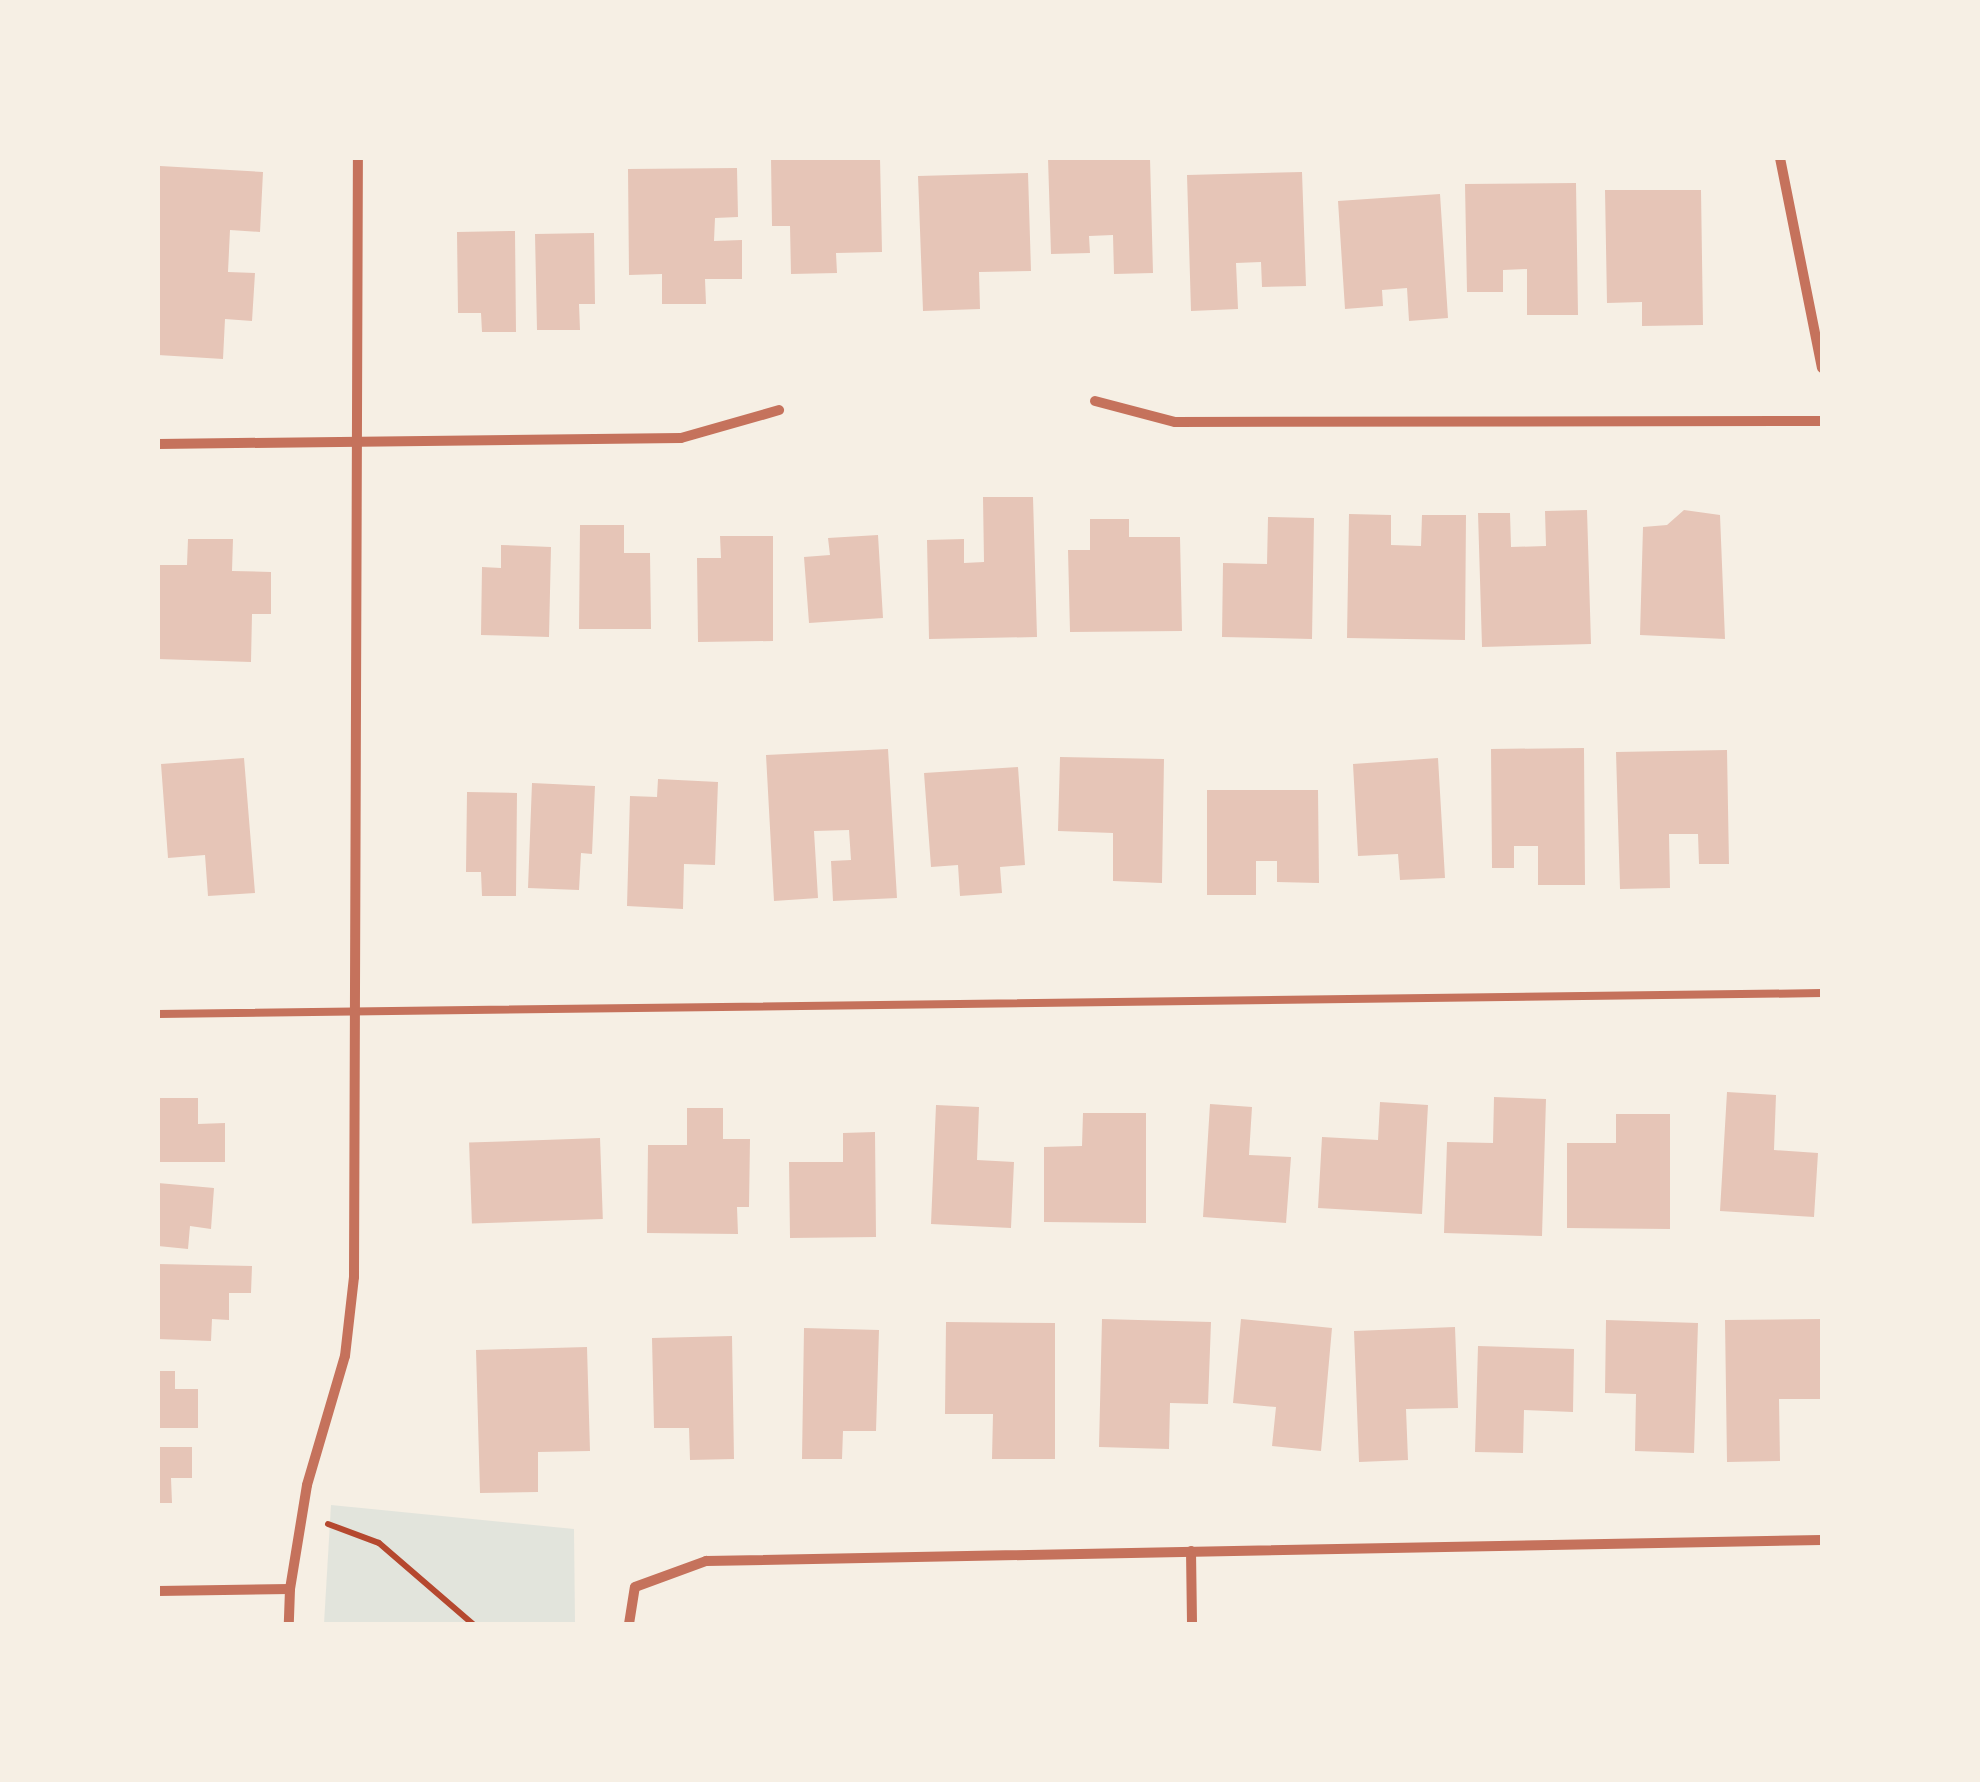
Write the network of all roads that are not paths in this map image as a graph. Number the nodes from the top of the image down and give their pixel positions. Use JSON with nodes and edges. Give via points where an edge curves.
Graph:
{"nodes":[{"id":1,"x":358,"y":158,"type":"edge"},
{"id":2,"x":1780,"y":158,"type":"edge"},
{"id":3,"x":1822,"y":368,"type":"edge"},
{"id":4,"x":1095,"y":402,"type":"dead end"},
{"id":5,"x":779,"y":410,"type":"dead end"},
{"id":6,"x":1822,"y":421,"type":"edge"},
{"id":7,"x":360,"y":439,"type":"junction"},
{"id":8,"x":158,"y":444,"type":"edge"},
{"id":9,"x":1822,"y":994,"type":"edge"},
{"id":10,"x":357,"y":1011,"type":"junction"},
{"id":11,"x":158,"y":1014,"type":"edge"},
{"id":12,"x":1822,"y":1540,"type":"edge"},
{"id":13,"x":1191,"y":1552,"type":"junction"},
{"id":14,"x":290,"y":1589,"type":"junction"},
{"id":15,"x":158,"y":1590,"type":"edge"},
{"id":16,"x":289,"y":1624,"type":"edge"},
{"id":17,"x":629,"y":1624,"type":"edge"},
{"id":18,"x":1192,"y":1624,"type":"edge"}],
"edges":[{"from":1,"to":7,"type":"street"},
{"from":2,"to":3,"type":"street"},
{"from":4,"to":6,"type":"street","via":[[1175,422]]},
{"from":5,"to":7,"type":"street","via":[[681,438]]},
{"from":7,"to":8,"type":"street"},
{"from":7,"to":10,"type":"street"},
{"from":9,"to":10,"type":"lane"},
{"from":10,"to":11,"type":"lane"},
{"from":10,"to":14,"type":"street","via":[[350,1316]]},
{"from":12,"to":13,"type":"street"},
{"from":13,"to":17,"type":"street","via":[[706,1561],[635,1588]]},
{"from":13,"to":18,"type":"street"},
{"from":14,"to":15,"type":"street"},
{"from":14,"to":16,"type":"street"}]}
